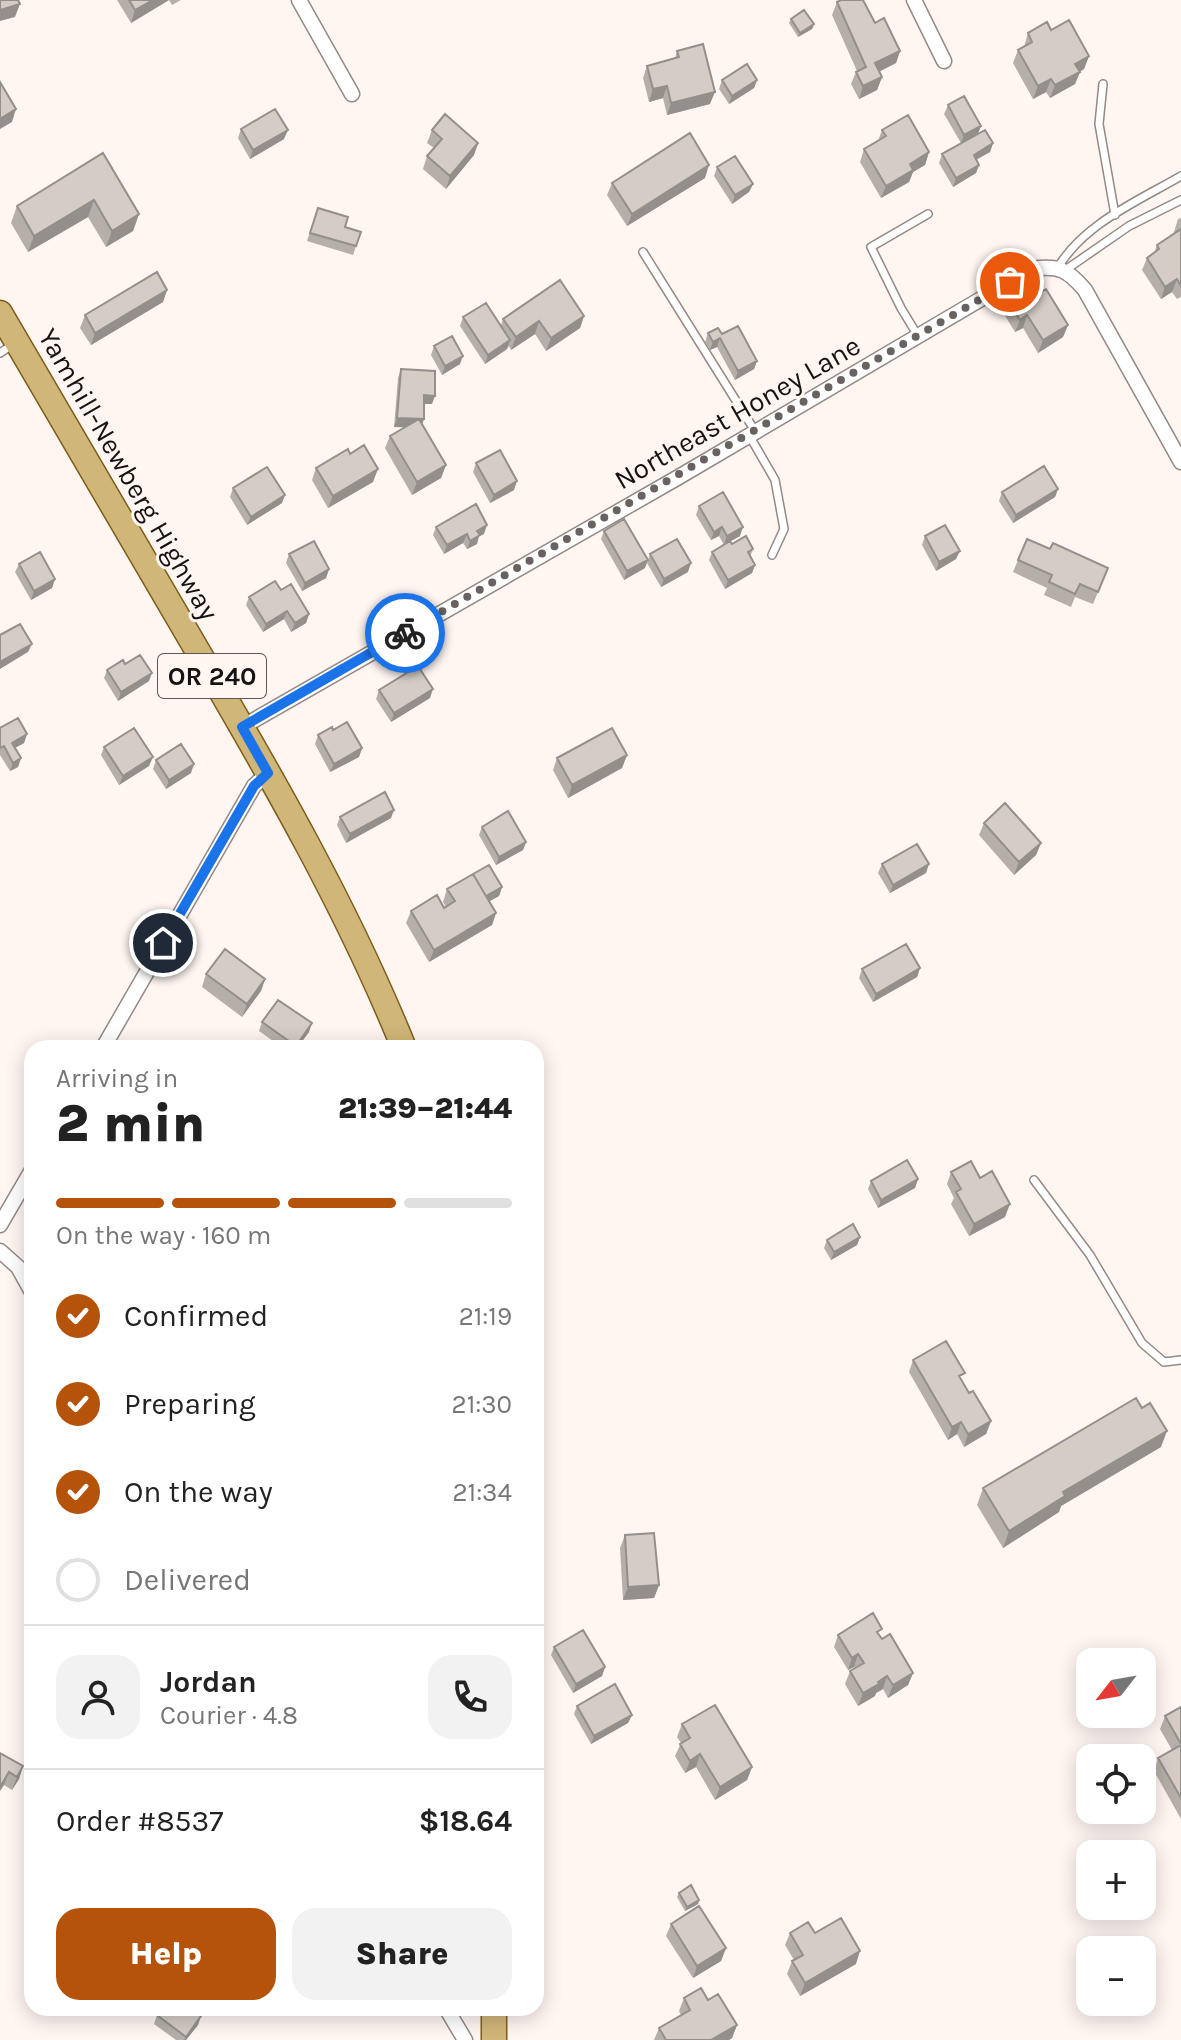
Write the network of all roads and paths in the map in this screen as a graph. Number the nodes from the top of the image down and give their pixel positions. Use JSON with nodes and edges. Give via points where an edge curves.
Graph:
{"nodes":[{"id":1,"x":299,"y":0,"type":"edge"},
{"id":2,"x":914,"y":0,"type":"edge"},
{"id":3,"x":944,"y":61,"type":"dead end"},
{"id":4,"x":1103,"y":84,"type":"dead end"},
{"id":5,"x":352,"y":94,"type":"dead end"},
{"id":6,"x":1181,"y":176,"type":"edge"},
{"id":7,"x":1181,"y":200,"type":"edge"},
{"id":8,"x":928,"y":214,"type":"dead end"},
{"id":9,"x":1115,"y":215,"type":"junction"},
{"id":10,"x":643,"y":252,"type":"dead end"},
{"id":11,"x":1061,"y":270,"type":"junction"},
{"id":12,"x":0,"y":313,"type":"edge"},
{"id":13,"x":918,"y":336,"type":"junction"},
{"id":14,"x":8,"y":347,"type":"edge"},
{"id":15,"x":752,"y":433,"type":"junction"},
{"id":16,"x":1181,"y":462,"type":"edge"},
{"id":17,"x":772,"y":555,"type":"dead end"},
{"id":18,"x":242,"y":727,"type":"junction"},
{"id":19,"x":268,"y":773,"type":"junction"},
{"id":20,"x":108,"y":1040,"type":"edge"},
{"id":21,"x":401,"y":1040,"type":"edge"},
{"id":22,"x":1034,"y":1180,"type":"dead end"},
{"id":23,"x":24,"y":1184,"type":"edge"},
{"id":24,"x":0,"y":1225,"type":"edge"},
{"id":25,"x":0,"y":1251,"type":"edge"},
{"id":26,"x":24,"y":1278,"type":"edge"},
{"id":27,"x":1181,"y":1360,"type":"edge"},
{"id":28,"x":451,"y":2016,"type":"edge"},
{"id":29,"x":494,"y":2016,"type":"edge"},
{"id":30,"x":465,"y":2040,"type":"edge"},
{"id":31,"x":494,"y":2040,"type":"edge"}],
"edges":[{"from":1,"to":5,"type":"street"},
{"from":2,"to":3,"type":"street"},
{"from":4,"to":9,"type":"lane","via":[[1099,124]]},
{"from":6,"to":9,"type":"lane"},
{"from":7,"to":11,"type":"lane"},
{"from":8,"to":13,"type":"lane","via":[[871,247]]},
{"from":9,"to":11,"type":"lane","via":[[1067,252]]},
{"from":10,"to":15,"type":"lane"},
{"from":11,"to":13,"type":"street","name":"Northeast Honey Lane","via":[[1032,269]]},
{"from":11,"to":16,"type":"street","via":[[1085,290]]},
{"from":12,"to":14,"type":"main road","name":"Yamhill-Newberg Highway","number":"OR 240"},
{"from":13,"to":15,"type":"street","name":"Northeast Honey Lane"},
{"from":14,"to":18,"type":"main road","name":"Yamhill-Newberg Highway","number":"OR 240"},
{"from":15,"to":17,"type":"lane","via":[[775,480],[784,529]]},
{"from":15,"to":18,"type":"street","name":"Northeast Honey Lane"},
{"from":18,"to":19,"type":"main road","name":"Yamhill-Newberg Highway","number":"OR 240"},
{"from":19,"to":20,"type":"street","via":[[254,786]]},
{"from":19,"to":21,"type":"main road","name":"Yamhill-Newberg Highway","number":"OR 240","via":[[340,902]]},
{"from":22,"to":27,"type":"lane","via":[[1090,1255],[1142,1343],[1164,1362]]},
{"from":23,"to":24,"type":"street"},
{"from":25,"to":26,"type":"street"},
{"from":28,"to":30,"type":"street"},
{"from":29,"to":31,"type":"main road"}]}
